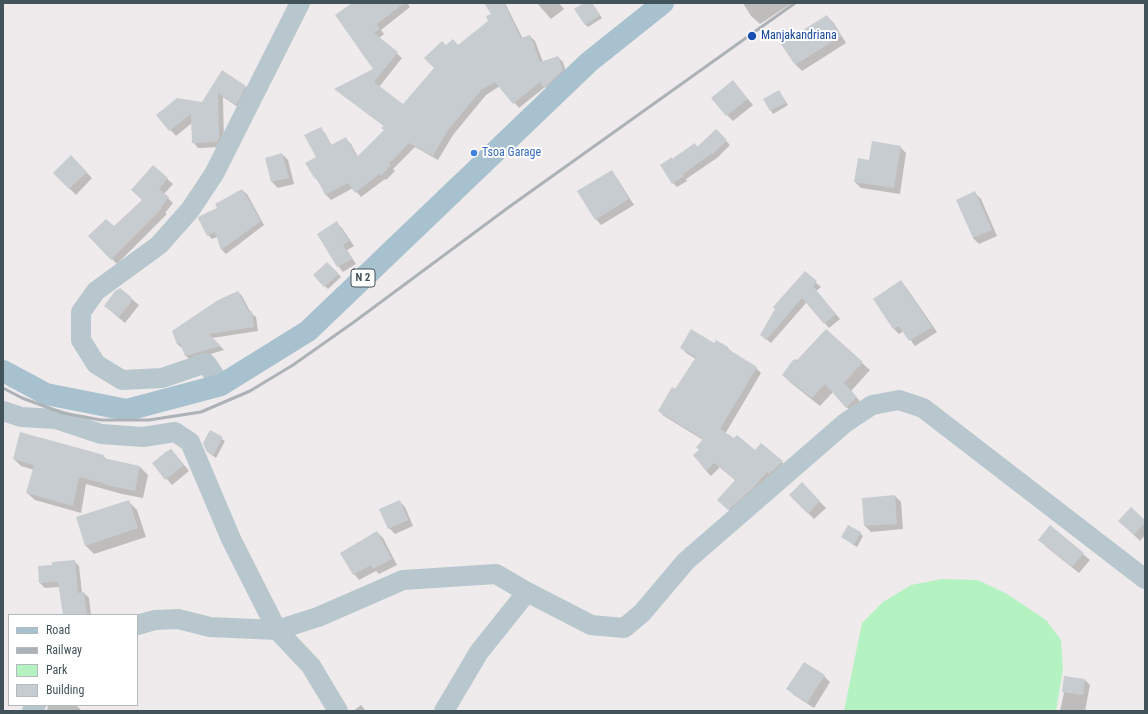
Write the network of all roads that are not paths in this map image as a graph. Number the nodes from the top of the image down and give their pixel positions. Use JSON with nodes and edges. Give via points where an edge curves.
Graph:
{"nodes":[{"id":1,"x":300,"y":3,"type":"edge"},
{"id":2,"x":663,"y":3,"type":"edge"},
{"id":3,"x":3,"y":371,"type":"edge"},
{"id":4,"x":221,"y":385,"type":"junction"},
{"id":5,"x":3,"y":411,"type":"edge"},
{"id":6,"x":1145,"y":579,"type":"edge"},
{"id":7,"x":527,"y":592,"type":"junction"},
{"id":8,"x":138,"y":625,"type":"edge"},
{"id":9,"x":277,"y":630,"type":"junction"},
{"id":10,"x":338,"y":711,"type":"edge"},
{"id":11,"x":444,"y":711,"type":"edge"}],
"edges":[{"from":1,"to":4,"type":"street","via":[[214,174],[190,210],[159,245],[96,291],[81,312],[81,340],[96,364],[122,380],[162,378],[206,363]]},
{"from":2,"to":4,"type":"main road","number":"N 2","via":[[588,62],[308,331]]},
{"from":3,"to":4,"type":"main road","number":"N 2","via":[[46,394],[128,410]]},
{"from":5,"to":9,"type":"street","via":[[21,417],[56,419],[101,434],[143,436],[175,432],[190,442],[231,539]]},
{"from":6,"to":7,"type":"street","via":[[923,408],[899,400],[872,405],[844,423],[686,561],[642,613],[624,628],[591,626]]},
{"from":7,"to":9,"type":"street","via":[[496,574],[403,580],[318,617]]},
{"from":7,"to":11,"type":"street","via":[[479,652]]},
{"from":8,"to":9,"type":"street","via":[[155,620],[178,619],[210,627]]},
{"from":9,"to":10,"type":"street","via":[[311,666]]}]}
